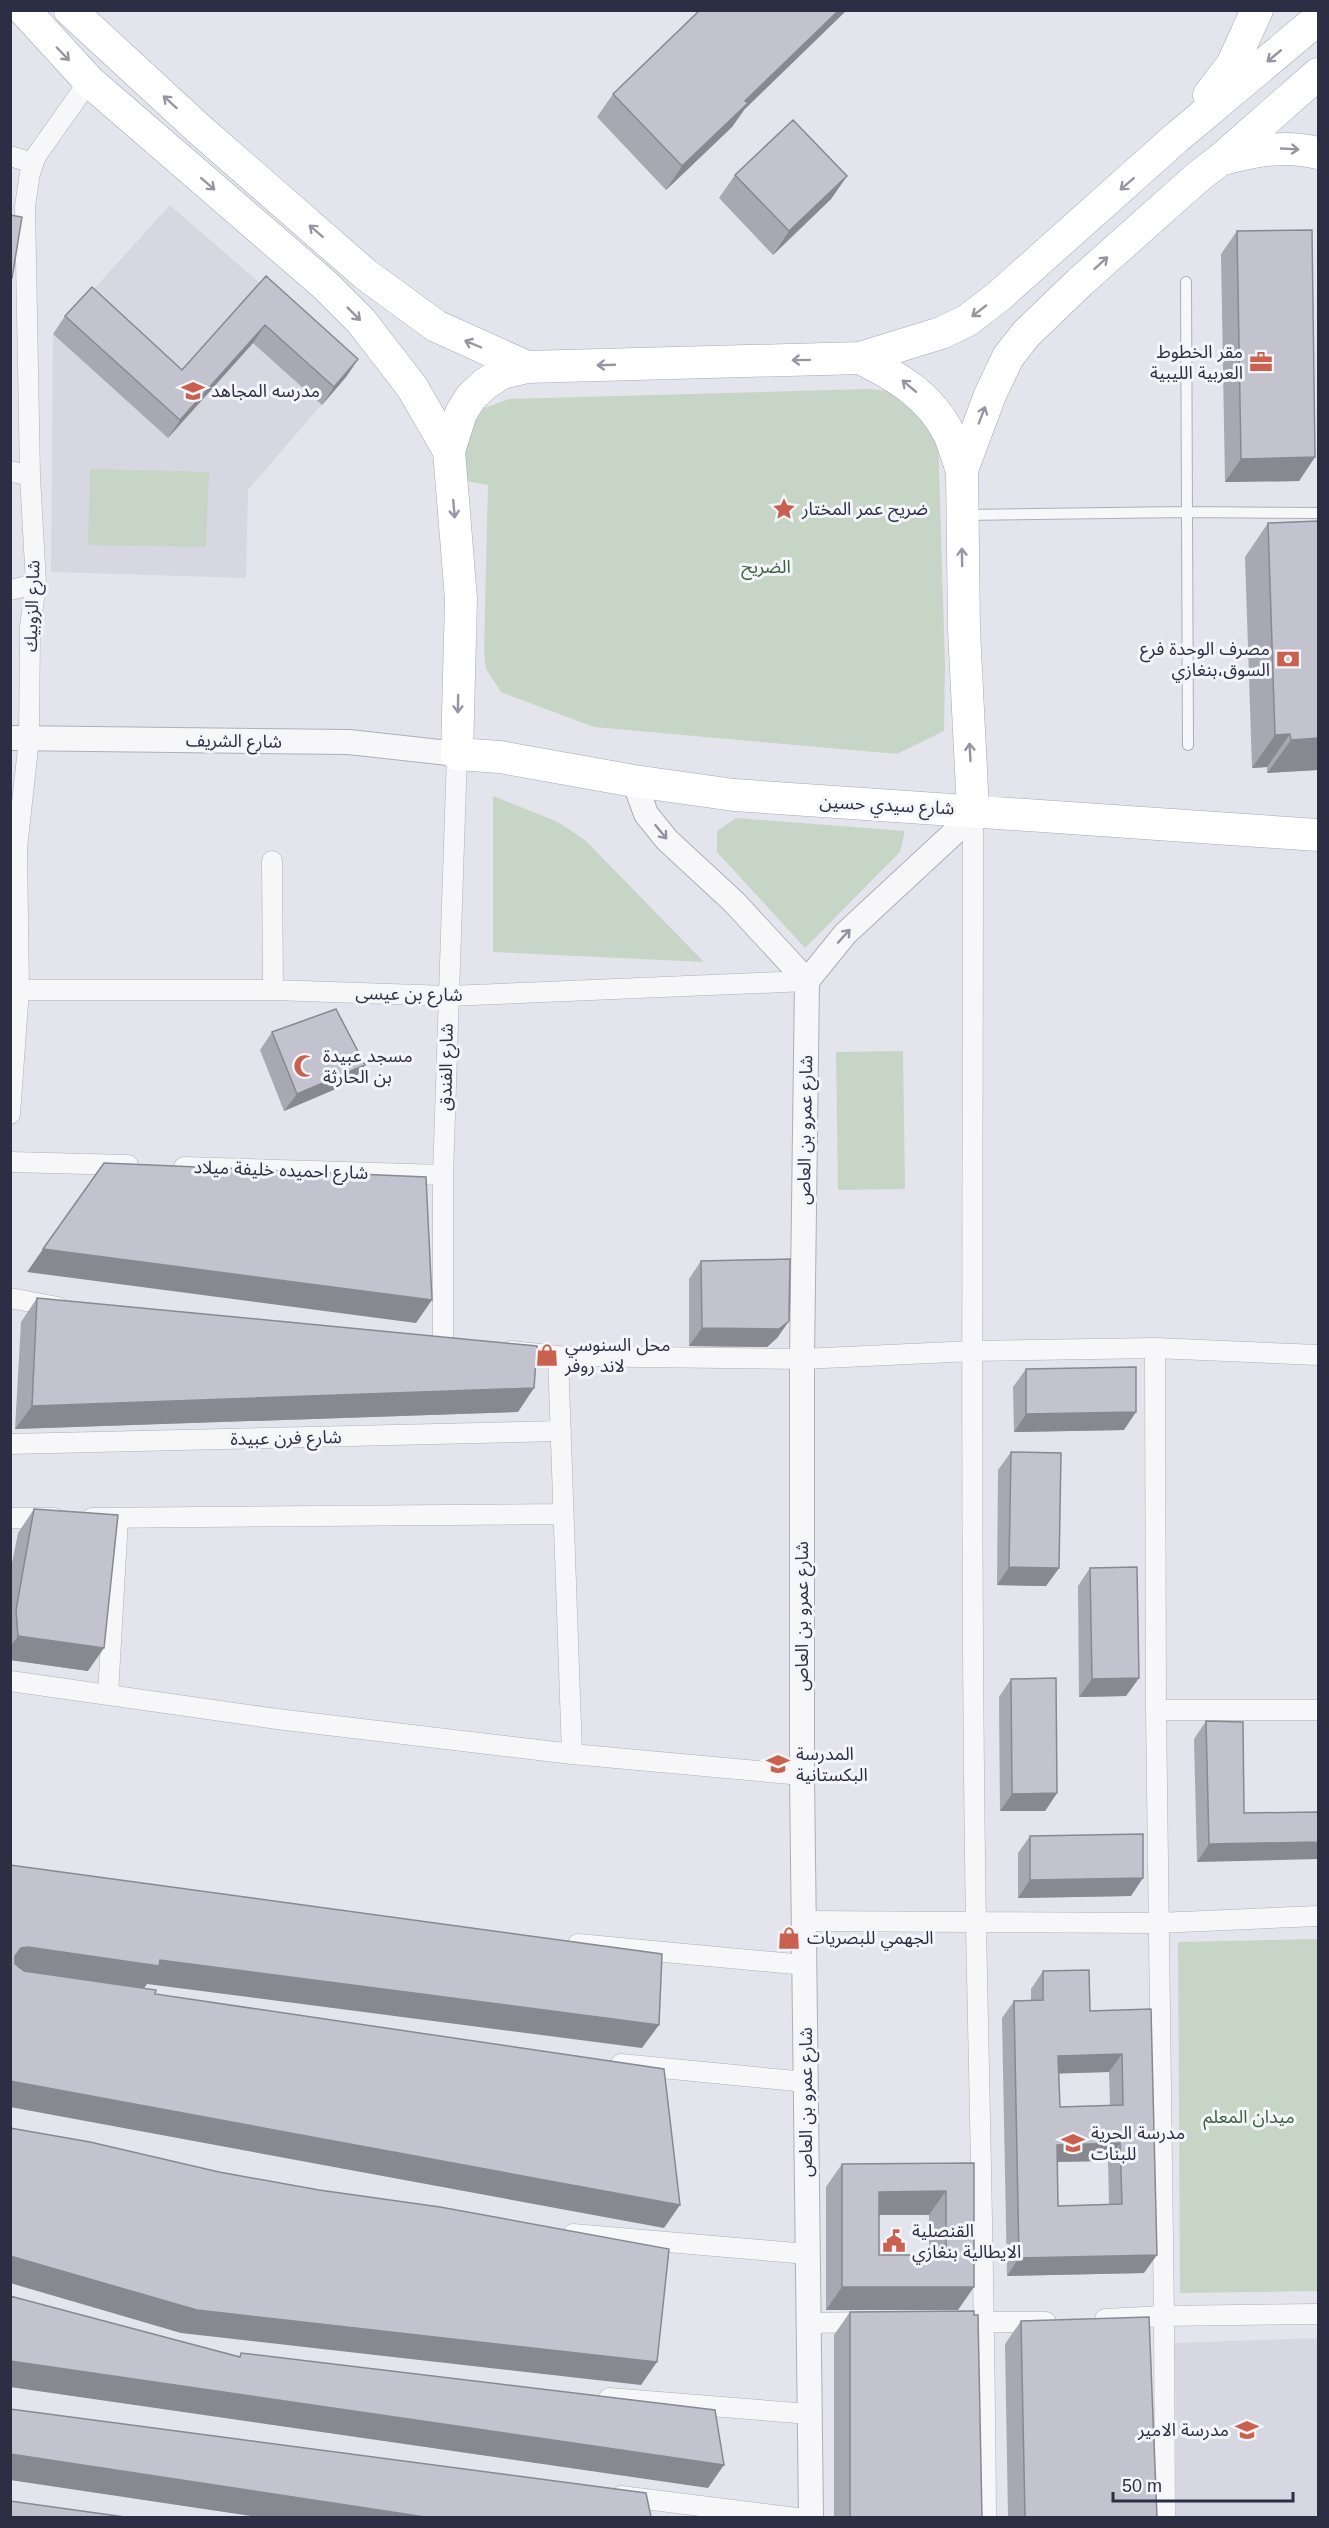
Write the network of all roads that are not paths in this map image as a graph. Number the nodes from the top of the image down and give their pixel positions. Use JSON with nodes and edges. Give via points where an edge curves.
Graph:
{"nodes":[{"id":1,"x":24,"y":10,"type":"edge"},
{"id":2,"x":70,"y":10,"type":"edge"},
{"id":3,"x":1257,"y":10,"type":"edge"},
{"id":4,"x":1318,"y":19,"type":"edge"},
{"id":5,"x":1318,"y":74,"type":"edge"},
{"id":6,"x":89,"y":81,"type":"junction"},
{"id":7,"x":1176,"y":138,"type":"junction"},
{"id":8,"x":1318,"y":153,"type":"edge"},
{"id":9,"x":10,"y":156,"type":"edge"},
{"id":10,"x":1220,"y":160,"type":"junction"},
{"id":11,"x":33,"y":163,"type":"junction"},
{"id":12,"x":1186,"y":282,"type":"dead end"},
{"id":13,"x":19,"y":308,"type":"edge"},
{"id":14,"x":860,"y":358,"type":"junction"},
{"id":15,"x":527,"y":367,"type":"junction"},
{"id":16,"x":449,"y":451,"type":"junction"},
{"id":17,"x":962,"y":470,"type":"junction"},
{"id":18,"x":10,"y":471,"type":"edge"},
{"id":19,"x":30,"y":476,"type":"junction"},
{"id":20,"x":1186,"y":512,"type":"junction"},
{"id":21,"x":1318,"y":513,"type":"edge"},
{"id":22,"x":961,"y":515,"type":"junction"},
{"id":23,"x":36,"y":584,"type":"junction"},
{"id":24,"x":10,"y":590,"type":"edge"},
{"id":25,"x":20,"y":739,"type":"edge"},
{"id":26,"x":1188,"y":745,"type":"dead end"},
{"id":27,"x":457,"y":754,"type":"junction"},
{"id":28,"x":634,"y":781,"type":"junction"},
{"id":29,"x":973,"y":810,"type":"junction"},
{"id":30,"x":1318,"y":835,"type":"edge"},
{"id":31,"x":14,"y":848,"type":"edge"},
{"id":32,"x":272,"y":861,"type":"dead end"},
{"id":33,"x":807,"y":981,"type":"junction"},
{"id":34,"x":15,"y":990,"type":"edge"},
{"id":35,"x":273,"y":990,"type":"junction"},
{"id":36,"x":448,"y":996,"type":"junction"},
{"id":37,"x":10,"y":1114,"type":"edge"},
{"id":38,"x":10,"y":1161,"type":"edge"},
{"id":39,"x":443,"y":1175,"type":"junction"},
{"id":40,"x":10,"y":1298,"type":"edge"},
{"id":41,"x":75,"y":1310,"type":"edge"},
{"id":42,"x":419,"y":1343,"type":"edge"},
{"id":43,"x":443,"y":1344,"type":"junction"},
{"id":44,"x":466,"y":1347,"type":"edge"},
{"id":45,"x":1155,"y":1348,"type":"junction"},
{"id":46,"x":489,"y":1349,"type":"edge"},
{"id":47,"x":973,"y":1351,"type":"junction"},
{"id":48,"x":1318,"y":1355,"type":"edge"},
{"id":49,"x":558,"y":1356,"type":"junction"},
{"id":50,"x":802,"y":1359,"type":"junction"},
{"id":51,"x":561,"y":1431,"type":"junction"},
{"id":52,"x":10,"y":1444,"type":"edge"},
{"id":53,"x":563,"y":1514,"type":"junction"},
{"id":54,"x":10,"y":1518,"type":"edge"},
{"id":55,"x":118,"y":1518,"type":"junction"},
{"id":56,"x":10,"y":1681,"type":"edge"},
{"id":57,"x":108,"y":1695,"type":"junction"},
{"id":58,"x":1156,"y":1710,"type":"junction"},
{"id":59,"x":1318,"y":1710,"type":"edge"},
{"id":60,"x":572,"y":1754,"type":"junction"},
{"id":61,"x":802,"y":1775,"type":"junction"},
{"id":62,"x":1318,"y":1916,"type":"edge"},
{"id":63,"x":804,"y":1921,"type":"junction"},
{"id":64,"x":1158,"y":1923,"type":"junction"},
{"id":65,"x":976,"y":1924,"type":"junction"},
{"id":66,"x":561,"y":1942,"type":"edge"},
{"id":67,"x":805,"y":1965,"type":"junction"},
{"id":68,"x":606,"y":2062,"type":"edge"},
{"id":69,"x":806,"y":2082,"type":"junction"},
{"id":70,"x":560,"y":2233,"type":"edge"},
{"id":71,"x":807,"y":2254,"type":"junction"},
{"id":72,"x":1318,"y":2314,"type":"edge"},
{"id":73,"x":1164,"y":2316,"type":"junction"},
{"id":74,"x":1087,"y":2321,"type":"edge"},
{"id":75,"x":890,"y":2322,"type":"edge"},
{"id":76,"x":950,"y":2322,"type":"edge"},
{"id":77,"x":1065,"y":2322,"type":"edge"},
{"id":78,"x":808,"y":2323,"type":"junction"},
{"id":79,"x":985,"y":2323,"type":"junction"},
{"id":80,"x":596,"y":2397,"type":"edge"},
{"id":81,"x":810,"y":2414,"type":"junction"},
{"id":82,"x":608,"y":2494,"type":"edge"},
{"id":83,"x":797,"y":2517,"type":"edge"},
{"id":84,"x":811,"y":2517,"type":"edge"},
{"id":85,"x":986,"y":2517,"type":"edge"},
{"id":86,"x":1165,"y":2517,"type":"edge"}],
"edges":[{"from":1,"to":6,"type":"main road","one_way":true},
{"from":15,"to":2,"type":"main road","one_way":true,"via":[[436,326],[364,274]]},
{"from":3,"to":7,"type":"main road","via":[[1233,65]]},
{"from":4,"to":7,"type":"main road","one_way":true},
{"from":5,"to":10,"type":"main road"},
{"from":6,"to":11,"type":"street","name":"شارع الزوبيك"},
{"from":6,"to":16,"type":"main road","one_way":true,"via":[[325,285],[361,321],[412,387]]},
{"from":7,"to":14,"type":"main road","one_way":true,"via":[[968,320],[941,333]]},
{"from":10,"to":8,"type":"main road","one_way":true,"via":[[1266,148]]},
{"from":9,"to":11,"type":"street"},
{"from":17,"to":10,"type":"main road","one_way":true,"via":[[990,395],[1008,357],[1026,334]]},
{"from":11,"to":13,"type":"street","name":"شارع الزوبيك","via":[[25,206]]},
{"from":12,"to":20,"type":"lane"},
{"from":13,"to":19,"type":"street","name":"شارع الزوبيك"},
{"from":14,"to":15,"type":"main road","one_way":true},
{"from":17,"to":14,"type":"main road","one_way":true,"via":[[948,433],[934,411],[898,378]]},
{"from":15,"to":16,"type":"main road","via":[[502,373],[471,398],[461,413]]},
{"from":16,"to":27,"type":"main road","one_way":true,"via":[[461,599]]},
{"from":17,"to":22,"type":"main road"},
{"from":18,"to":19,"type":"street"},
{"from":19,"to":23,"type":"street","name":"شارع الزوبيك"},
{"from":20,"to":21,"type":"lane"},
{"from":20,"to":22,"type":"lane"},
{"from":20,"to":26,"type":"lane"},
{"from":29,"to":22,"type":"main road","one_way":true},
{"from":23,"to":24,"type":"street"},
{"from":23,"to":25,"type":"street","name":"شارع الزوبيك"},
{"from":25,"to":27,"type":"street","name":"شارع الشريف","via":[[349,742]]},
{"from":25,"to":31,"type":"street","name":"شارع الزوبيك"},
{"from":27,"to":28,"type":"main road","name":"شارع سيدي حسين","via":[[500,757]]},
{"from":27,"to":36,"type":"street","name":"شارع الفندق"},
{"from":28,"to":29,"type":"main road","name":"شارع سيدي حسين","via":[[734,795]]},
{"from":28,"to":33,"type":"street","one_way":true,"via":[[646,814],[667,840],[741,910]]},
{"from":29,"to":30,"type":"main road","name":"شارع سيدي حسين"},
{"from":33,"to":29,"type":"street","one_way":true,"via":[[845,934],[949,838]]},
{"from":29,"to":47,"type":"street"},
{"from":31,"to":34,"type":"street","name":"شارع الزوبيك"},
{"from":32,"to":35,"type":"street"},
{"from":33,"to":36,"type":"street","name":"شارع بن عيسى"},
{"from":33,"to":50,"type":"street","name":"شارع عمرو بن العاص"},
{"from":34,"to":35,"type":"street","name":"شارع بن عيسى"},
{"from":34,"to":37,"type":"street","name":"شارع الزوبيك"},
{"from":35,"to":36,"type":"street","name":"شارع بن عيسى"},
{"from":36,"to":39,"type":"street","name":"شارع الفندق"},
{"from":38,"to":39,"type":"street","name":"شارع احميده خليفة ميلاد"},
{"from":39,"to":43,"type":"street","name":"شارع الفندق"},
{"from":40,"to":41,"type":"street"},
{"from":42,"to":43,"type":"street"},
{"from":43,"to":44,"type":"street"},
{"from":45,"to":47,"type":"street"},
{"from":45,"to":48,"type":"street"},
{"from":45,"to":58,"type":"street"},
{"from":46,"to":49,"type":"street"},
{"from":47,"to":50,"type":"street"},
{"from":47,"to":65,"type":"street"},
{"from":49,"to":50,"type":"street"},
{"from":49,"to":51,"type":"street"},
{"from":50,"to":61,"type":"street","name":"شارع عمرو بن العاص"},
{"from":51,"to":52,"type":"street","name":"شارع فرن عبيدة"},
{"from":51,"to":53,"type":"street"},
{"from":53,"to":55,"type":"street"},
{"from":53,"to":60,"type":"street"},
{"from":54,"to":55,"type":"street"},
{"from":55,"to":57,"type":"street"},
{"from":56,"to":57,"type":"street"},
{"from":57,"to":60,"type":"street"},
{"from":58,"to":59,"type":"street"},
{"from":58,"to":64,"type":"street"},
{"from":60,"to":61,"type":"street"},
{"from":61,"to":63,"type":"street","name":"شارع عمرو بن العاص"},
{"from":62,"to":64,"type":"street"},
{"from":63,"to":65,"type":"street"},
{"from":63,"to":67,"type":"street","name":"شارع عمرو بن العاص"},
{"from":64,"to":65,"type":"street"},
{"from":64,"to":73,"type":"street"},
{"from":65,"to":79,"type":"street"},
{"from":66,"to":67,"type":"street"},
{"from":67,"to":69,"type":"street","name":"شارع عمرو بن العاص"},
{"from":68,"to":69,"type":"street"},
{"from":69,"to":71,"type":"street","name":"شارع عمرو بن العاص"},
{"from":70,"to":71,"type":"street"},
{"from":71,"to":78,"type":"street","name":"شارع عمرو بن العاص"},
{"from":72,"to":73,"type":"street"},
{"from":73,"to":74,"type":"street"},
{"from":73,"to":86,"type":"street"},
{"from":75,"to":78,"type":"street"},
{"from":76,"to":79,"type":"street"},
{"from":77,"to":79,"type":"street"},
{"from":78,"to":81,"type":"street","name":"شارع عمرو بن العاص"},
{"from":79,"to":85,"type":"street"},
{"from":80,"to":81,"type":"street"},
{"from":81,"to":84,"type":"street","name":"شارع عمرو بن العاص"},
{"from":82,"to":83,"type":"street"}]}
